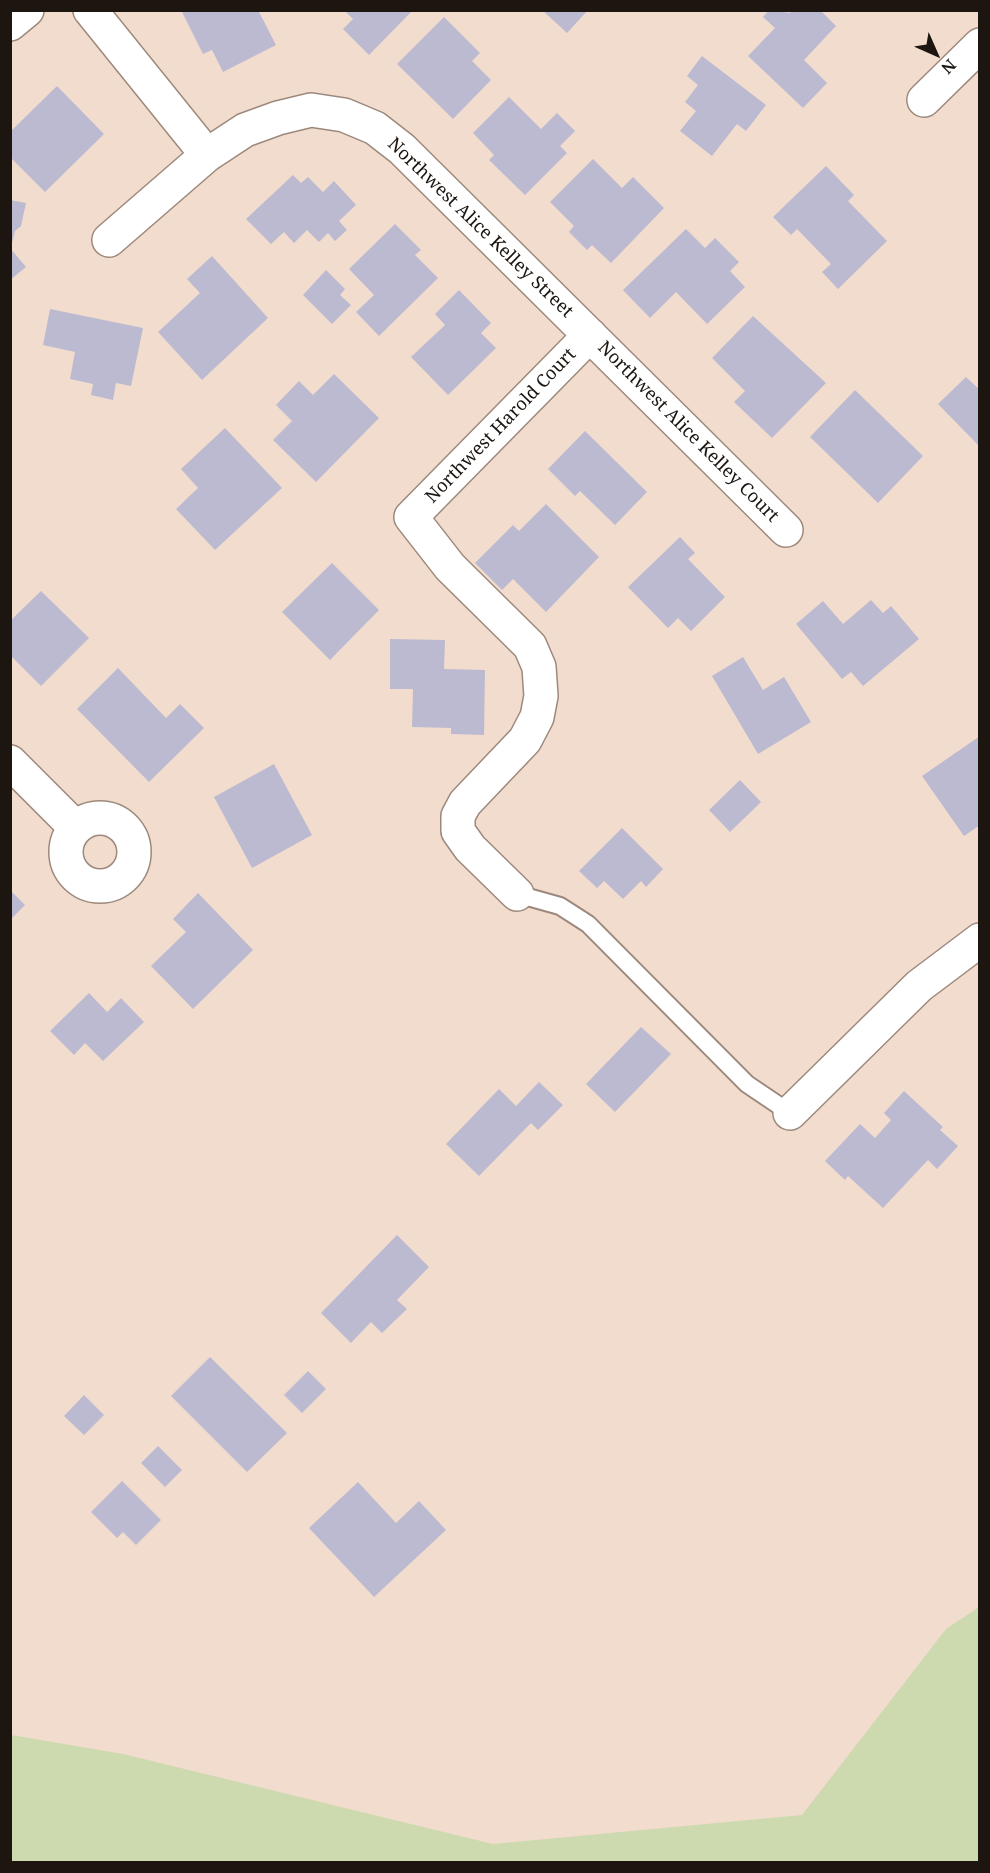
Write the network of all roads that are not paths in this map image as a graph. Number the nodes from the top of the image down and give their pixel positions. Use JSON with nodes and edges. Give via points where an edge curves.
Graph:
{"nodes":[{"id":1,"x":27,"y":10,"type":"edge"},
{"id":2,"x":90,"y":10,"type":"edge"},
{"id":3,"x":10,"y":24,"type":"edge"},
{"id":4,"x":980,"y":45,"type":"edge"},
{"id":5,"x":924,"y":100,"type":"dead end"},
{"id":6,"x":207,"y":156,"type":"junction"},
{"id":7,"x":110,"y":240,"type":"dead end"},
{"id":8,"x":590,"y":335,"type":"junction"},
{"id":9,"x":786,"y":530,"type":"dead end"},
{"id":10,"x":10,"y":762,"type":"edge"},
{"id":11,"x":76,"y":828,"type":"dead end"},
{"id":12,"x":517,"y":894,"type":"joint"},
{"id":13,"x":980,"y":940,"type":"edge"},
{"id":14,"x":790,"y":1113,"type":"joint"}],
"edges":[{"from":1,"to":3,"type":"street"},
{"from":2,"to":6,"type":"street"},
{"from":4,"to":5,"type":"street"},
{"from":6,"to":7,"type":"street","name":"Northwest Alice Kelley Street"},
{"from":6,"to":8,"type":"street","name":"Northwest Alice Kelley Street","via":[[245,130],[311,110],[344,115],[375,128],[402,148]]},
{"from":8,"to":9,"type":"street","name":"Northwest Alice Kelley Court"},
{"from":8,"to":12,"type":"street","name":"Northwest Harold Court","via":[[411,517],[450,567],[530,646],[539,667],[541,696],[537,717],[525,740],[465,803],[458,816],[458,831],[470,848]]},
{"from":10,"to":11,"type":"street"},
{"from":12,"to":14,"type":"lane","via":[[560,906],[588,924],[747,1084]]},
{"from":13,"to":14,"type":"street","via":[[920,986]]}]}
